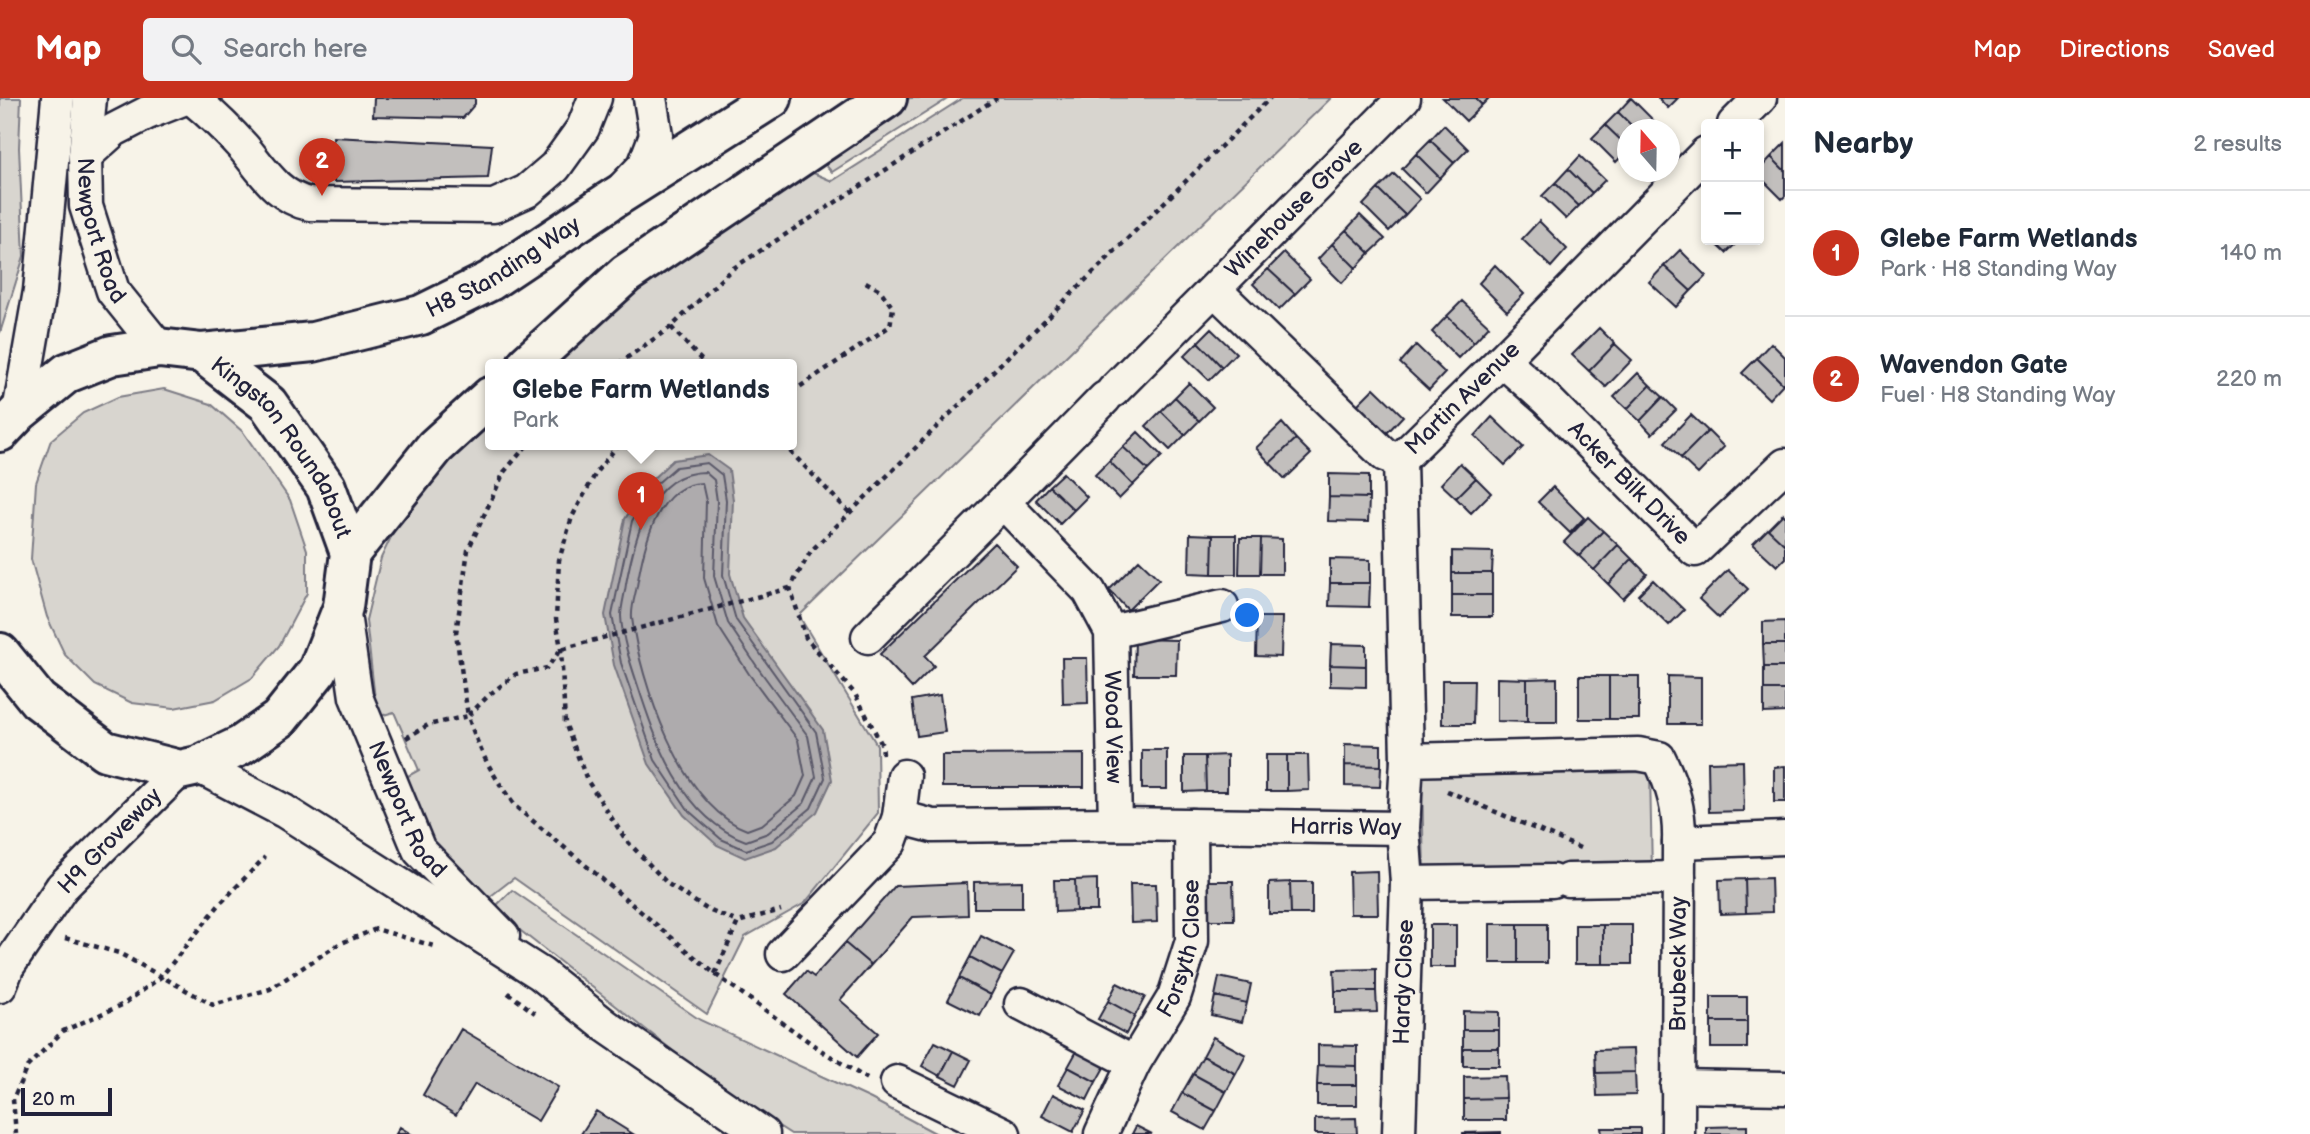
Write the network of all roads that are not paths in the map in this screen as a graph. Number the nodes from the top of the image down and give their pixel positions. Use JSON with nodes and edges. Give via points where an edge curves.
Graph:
{"nodes":[{"id":1,"x":58,"y":98,"type":"edge"},
{"id":2,"x":90,"y":98,"type":"edge"},
{"id":3,"x":595,"y":98,"type":"edge"},
{"id":4,"x":650,"y":98,"type":"edge"},
{"id":5,"x":887,"y":98,"type":"edge"},
{"id":6,"x":1404,"y":98,"type":"edge"},
{"id":7,"x":1760,"y":98,"type":"edge"},
{"id":8,"x":197,"y":100,"type":"edge"},
{"id":9,"x":758,"y":100,"type":"edge"},
{"id":10,"x":1739,"y":119,"type":"edge"},
{"id":11,"x":85,"y":156,"type":"junction"},
{"id":12,"x":1701,"y":158,"type":"edge"},
{"id":13,"x":611,"y":200,"type":"junction"},
{"id":14,"x":1215,"y":289,"type":"junction"},
{"id":15,"x":159,"y":348,"type":"junction"},
{"id":16,"x":202,"y":353,"type":"junction"},
{"id":17,"x":532,"y":359,"type":"edge"},
{"id":18,"x":1502,"y":360,"type":"junction"},
{"id":19,"x":485,"y":402,"type":"edge"},
{"id":20,"x":9,"y":422,"type":"edge"},
{"id":21,"x":1400,"y":460,"type":"junction"},
{"id":22,"x":1785,"y":466,"type":"edge"},
{"id":23,"x":1003,"y":502,"type":"junction"},
{"id":24,"x":350,"y":553,"type":"junction"},
{"id":25,"x":343,"y":607,"type":"junction"},
{"id":26,"x":1222,"y":607,"type":"dead end"},
{"id":27,"x":1111,"y":632,"type":"junction"},
{"id":28,"x":869,"y":637,"type":"dead end"},
{"id":29,"x":0,"y":656,"type":"edge"},
{"id":30,"x":1407,"y":766,"type":"junction"},
{"id":31,"x":189,"y":768,"type":"junction"},
{"id":32,"x":904,"y":776,"type":"dead end"},
{"id":33,"x":899,"y":817,"type":"junction"},
{"id":34,"x":1115,"y":824,"type":"junction"},
{"id":35,"x":1191,"y":825,"type":"junction"},
{"id":36,"x":1404,"y":828,"type":"junction"},
{"id":37,"x":1785,"y":838,"type":"edge"},
{"id":38,"x":1679,"y":842,"type":"junction"},
{"id":39,"x":1679,"y":878,"type":"junction"},
{"id":40,"x":1406,"y":883,"type":"junction"},
{"id":41,"x":783,"y":954,"type":"dead end"},
{"id":42,"x":541,"y":974,"type":"junction"},
{"id":43,"x":4,"y":976,"type":"edge"},
{"id":44,"x":1021,"y":1002,"type":"dead end"},
{"id":45,"x":1134,"y":1063,"type":"junction"},
{"id":46,"x":887,"y":1084,"type":"road end"},
{"id":47,"x":1677,"y":1086,"type":"junction"},
{"id":48,"x":1785,"y":1088,"type":"edge"},
{"id":49,"x":763,"y":1134,"type":"edge"},
{"id":50,"x":1004,"y":1134,"type":"edge"},
{"id":51,"x":1101,"y":1134,"type":"edge"},
{"id":52,"x":1399,"y":1134,"type":"edge"},
{"id":53,"x":1678,"y":1134,"type":"edge"}],
"edges":[{"from":1,"to":20,"type":"street","via":[[40,291]]},
{"from":2,"to":11,"type":"street","name":"Newport Road"},
{"from":3,"to":8,"type":"street","via":[[583,128],[555,167],[527,191],[494,206],[295,201],[275,188]]},
{"from":4,"to":13,"type":"street","via":[[656,135],[644,166]]},
{"from":5,"to":17,"type":"highway","via":[[626,274]]},
{"from":6,"to":14,"type":"street","name":"Winehouse Grove"},
{"from":7,"to":10,"type":"street"},
{"from":8,"to":11,"type":"street","via":[[147,113],[114,130]]},
{"from":9,"to":13,"type":"highway","name":"H8 Standing Way"},
{"from":11,"to":15,"type":"street","name":"Newport Road","via":[[86,206],[113,291]]},
{"from":12,"to":18,"type":"street","name":"Martin Avenue"},
{"from":13,"to":16,"type":"highway","name":"H8 Standing Way","via":[[490,281],[421,315],[313,342]]},
{"from":14,"to":21,"type":"street","name":"Winehouse Grove","via":[[1385,455]]},
{"from":14,"to":23,"type":"street","name":"Winehouse Grove"},
{"from":15,"to":16,"type":"highway","name":"Kingston Roundabout"},
{"from":15,"to":20,"type":"highway","name":"Kingston Roundabout","via":[[112,355],[67,373]]},
{"from":16,"to":24,"type":"highway","name":"Kingston Roundabout","via":[[268,404],[326,487]]},
{"from":18,"to":21,"type":"street","name":"Martin Avenue"},
{"from":18,"to":22,"type":"street","name":"Acker Bilk Drive","via":[[1695,550]]},
{"from":19,"to":24,"type":"highway","via":[[435,447]]},
{"from":21,"to":30,"type":"street","name":"Martin Avenue"},
{"from":23,"to":27,"type":"street","name":"Wood View","via":[[1089,591]]},
{"from":23,"to":28,"type":"street"},
{"from":24,"to":25,"type":"highway","name":"Kingston Roundabout"},
{"from":25,"to":31,"type":"highway","name":"Kingston Roundabout","via":[[318,670],[279,719],[240,746]]},
{"from":25,"to":42,"type":"street","name":"Newport Road","via":[[356,697],[419,850]]},
{"from":26,"to":27,"type":"street"},
{"from":27,"to":34,"type":"street","name":"Wood View"},
{"from":29,"to":31,"type":"highway","via":[[38,701],[105,751]]},
{"from":30,"to":36,"type":"street","name":"Harris Way"},
{"from":30,"to":38,"type":"street","via":[[1638,754],[1659,758],[1672,784],[1680,819]]},
{"from":31,"to":42,"type":"street","name":"Newport Road","via":[[284,811]]},
{"from":31,"to":43,"type":"street","name":"H9 Groveway","bridge":true,"via":[[62,887]]},
{"from":32,"to":33,"type":"street"},
{"from":33,"to":34,"type":"street","name":"Harris Way","via":[[933,825]]},
{"from":33,"to":41,"type":"street","via":[[890,842]]},
{"from":34,"to":35,"type":"street","name":"Harris Way"},
{"from":35,"to":36,"type":"street","name":"Harris Way"},
{"from":35,"to":45,"type":"street","name":"Forsyth Close","via":[[1192,941],[1174,998]]},
{"from":36,"to":40,"type":"street","name":"Hardy Close"},
{"from":37,"to":38,"type":"street"},
{"from":38,"to":39,"type":"street","name":"Brubeck Way"},
{"from":39,"to":40,"type":"street"},
{"from":39,"to":47,"type":"street","name":"Brubeck Way"},
{"from":40,"to":52,"type":"street","name":"Hardy Close"},
{"from":42,"to":49,"type":"street","name":"Newport Road","via":[[606,1026]]},
{"from":44,"to":45,"type":"street"},
{"from":45,"to":51,"type":"street","name":"Forsyth Close"},
{"from":46,"to":50,"type":"street"},
{"from":47,"to":48,"type":"street"},
{"from":47,"to":53,"type":"street","name":"Brubeck Way"}]}
